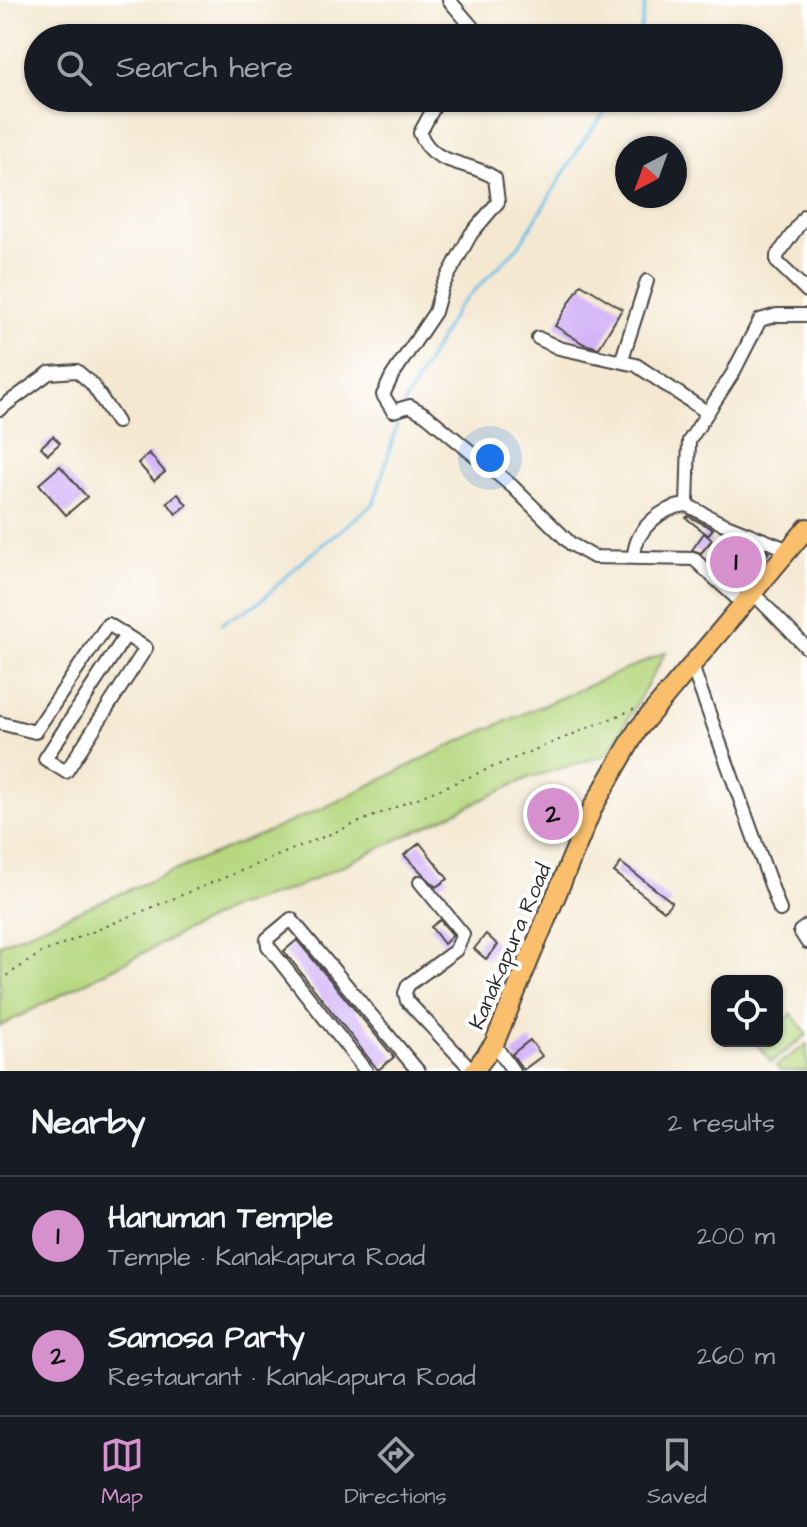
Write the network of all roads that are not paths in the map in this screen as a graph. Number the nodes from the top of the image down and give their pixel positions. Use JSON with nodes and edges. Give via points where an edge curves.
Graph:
{"nodes":[{"id":1,"x":449,"y":0,"type":"edge"},
{"id":2,"x":470,"y":24,"type":"edge"},
{"id":3,"x":431,"y":112,"type":"edge"},
{"id":4,"x":805,"y":216,"type":"edge"},
{"id":5,"x":647,"y":281,"type":"dead end"},
{"id":6,"x":805,"y":285,"type":"edge"},
{"id":7,"x":807,"y":315,"type":"edge"},
{"id":8,"x":538,"y":338,"type":"dead end"},
{"id":9,"x":622,"y":359,"type":"junction"},
{"id":10,"x":0,"y":409,"type":"edge"},
{"id":11,"x":705,"y":411,"type":"junction"},
{"id":12,"x":117,"y":422,"type":"dead end"},
{"id":13,"x":687,"y":505,"type":"junction"},
{"id":14,"x":807,"y":528,"type":"edge"},
{"id":15,"x":789,"y":550,"type":"junction"},
{"id":16,"x":634,"y":555,"type":"junction"},
{"id":17,"x":747,"y":598,"type":"junction"},
{"id":18,"x":126,"y":635,"type":"junction"},
{"id":19,"x":807,"y":648,"type":"edge"},
{"id":20,"x":692,"y":666,"type":"junction"},
{"id":21,"x":0,"y":723,"type":"edge"},
{"id":22,"x":420,"y":882,"type":"dead end"},
{"id":23,"x":780,"y":910,"type":"dead end"},
{"id":24,"x":807,"y":926,"type":"edge"},
{"id":25,"x":807,"y":942,"type":"edge"},
{"id":26,"x":494,"y":1044,"type":"junction"},
{"id":27,"x":366,"y":1071,"type":"edge"},
{"id":28,"x":418,"y":1071,"type":"edge"},
{"id":29,"x":473,"y":1071,"type":"edge"},
{"id":30,"x":513,"y":1071,"type":"edge"}],
"edges":[{"from":1,"to":2,"type":"street"},
{"from":3,"to":16,"type":"street","via":[[420,133],[425,146],[440,159],[480,168],[495,178],[498,202],[471,234],[442,287],[435,312],[392,376],[385,402],[393,411],[410,406],[426,415],[512,486],[571,544],[594,557]]},
{"from":4,"to":6,"type":"street","via":[[777,262]]},
{"from":5,"to":9,"type":"street"},
{"from":7,"to":11,"type":"street","via":[[760,320],[733,373]]},
{"from":8,"to":9,"type":"street","via":[[559,348]]},
{"from":9,"to":11,"type":"street"},
{"from":10,"to":12,"type":"street","via":[[49,373],[77,371]]},
{"from":11,"to":13,"type":"street","via":[[689,441]]},
{"from":13,"to":15,"type":"street"},
{"from":13,"to":16,"type":"street","via":[[663,512],[645,526],[635,541]]},
{"from":14,"to":15,"type":"highway","name":"Kanakapura Road"},
{"from":15,"to":17,"type":"highway","name":"Kanakapura Road"},
{"from":16,"to":17,"type":"street","via":[[694,559]]},
{"from":17,"to":19,"type":"street"},
{"from":17,"to":20,"type":"highway","name":"Kanakapura Road"},
{"from":18,"to":18,"type":"street","via":[[146,648],[66,772],[45,759]]},
{"from":18,"to":21,"type":"street","via":[[108,624],[35,732]]},
{"from":20,"to":23,"type":"street"},
{"from":20,"to":26,"type":"highway","name":"Kanakapura Road","via":[[638,729],[593,807]]},
{"from":22,"to":29,"type":"street","via":[[463,934],[456,950],[408,985],[407,1001]]},
{"from":24,"to":25,"type":"street","via":[[800,931]]},
{"from":26,"to":29,"type":"highway","name":"Kanakapura Road"},
{"from":26,"to":30,"type":"street"},
{"from":27,"to":28,"type":"street","via":[[268,946],[267,939],[291,919]]}]}
